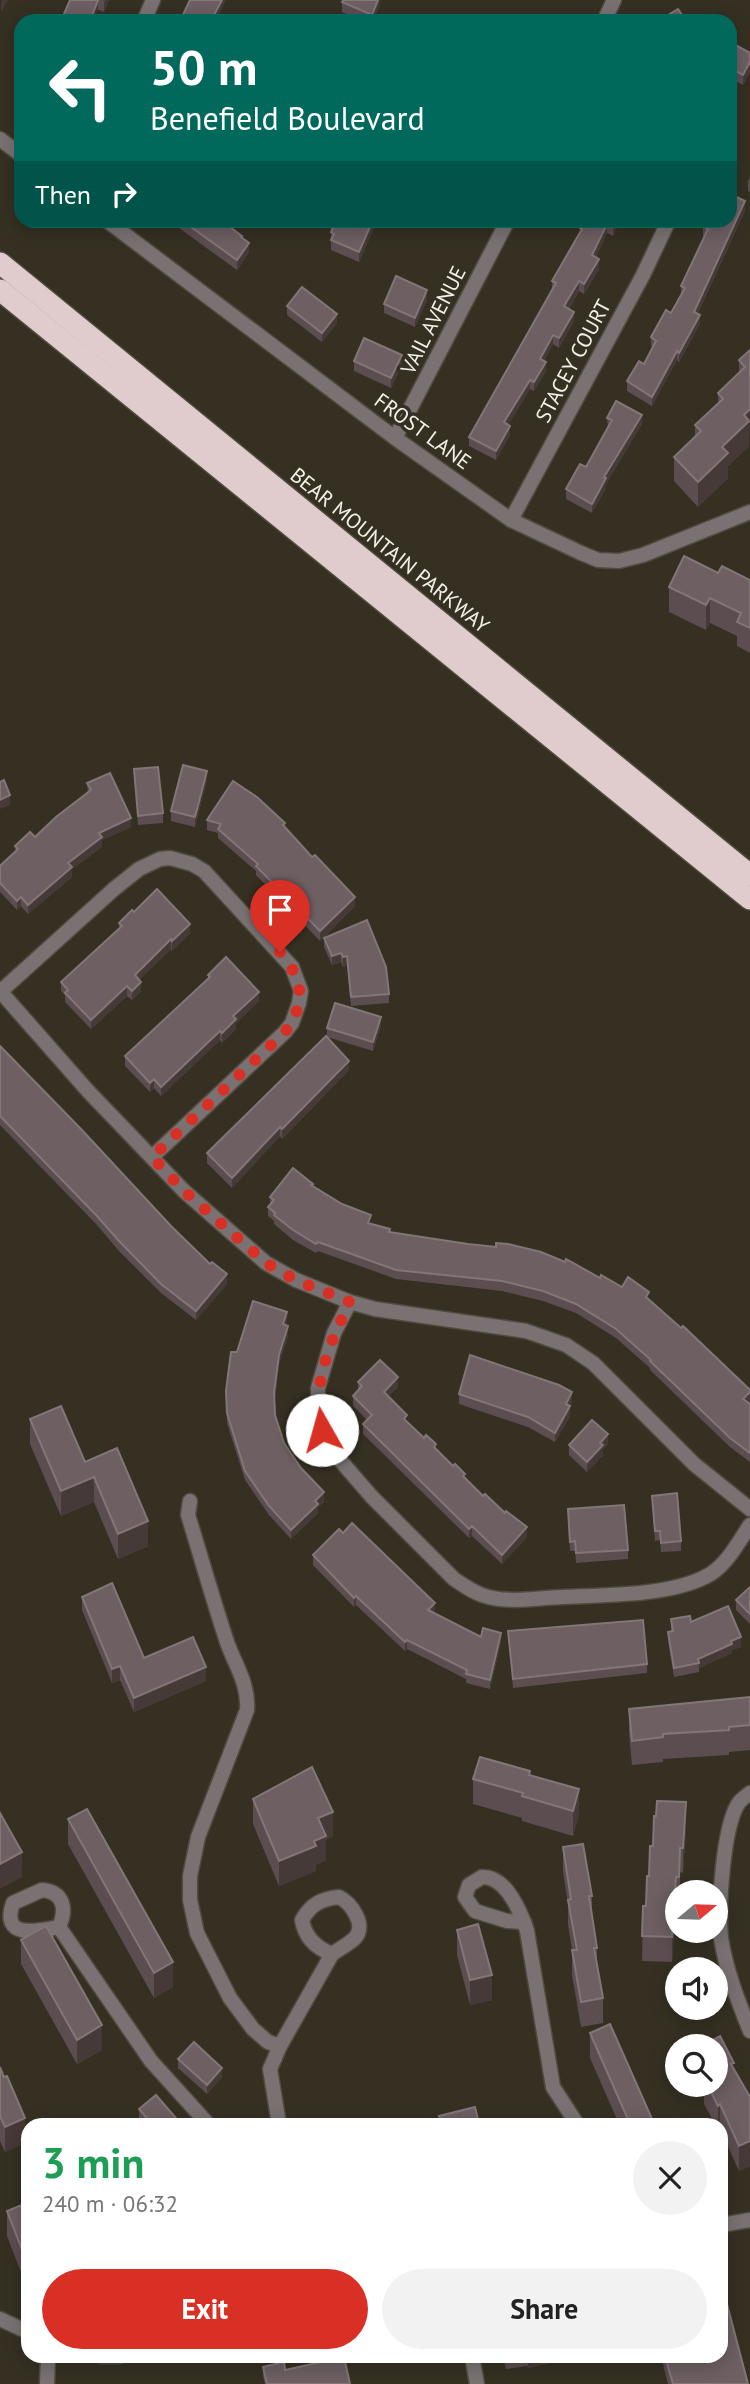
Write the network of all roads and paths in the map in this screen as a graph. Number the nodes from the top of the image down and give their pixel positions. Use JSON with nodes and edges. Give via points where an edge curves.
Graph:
{"nodes":[{"id":1,"x":0,"y":139,"type":"edge"},
{"id":2,"x":14,"y":150,"type":"edge"},
{"id":3,"x":117,"y":228,"type":"edge"},
{"id":4,"x":504,"y":228,"type":"edge"},
{"id":5,"x":665,"y":228,"type":"edge"},
{"id":6,"x":0,"y":263,"type":"edge"},
{"id":7,"x":0,"y":290,"type":"edge"},
{"id":8,"x":396,"y":438,"type":"junction"},
{"id":9,"x":750,"y":512,"type":"edge"},
{"id":10,"x":511,"y":520,"type":"junction"},
{"id":11,"x":750,"y":875,"type":"edge"},
{"id":12,"x":750,"y":899,"type":"edge"},
{"id":13,"x":0,"y":992,"type":"edge"},
{"id":14,"x":152,"y":1157,"type":"junction"},
{"id":15,"x":350,"y":1302,"type":"junction"},
{"id":16,"x":190,"y":1501,"type":"dead end"},
{"id":17,"x":750,"y":1509,"type":"edge"},
{"id":18,"x":750,"y":1525,"type":"edge"},
{"id":19,"x":750,"y":1793,"type":"edge"},
{"id":20,"x":524,"y":1922,"type":"dead end"},
{"id":21,"x":59,"y":1927,"type":"dead end"},
{"id":22,"x":332,"y":1954,"type":"dead end"},
{"id":23,"x":750,"y":2031,"type":"edge"},
{"id":24,"x":280,"y":2046,"type":"junction"},
{"id":25,"x":202,"y":2118,"type":"edge"},
{"id":26,"x":278,"y":2118,"type":"edge"},
{"id":27,"x":573,"y":2118,"type":"edge"},
{"id":28,"x":750,"y":2220,"type":"edge"},
{"id":29,"x":728,"y":2224,"type":"edge"},
{"id":30,"x":0,"y":2319,"type":"edge"},
{"id":31,"x":21,"y":2329,"type":"edge"},
{"id":32,"x":48,"y":2363,"type":"edge"},
{"id":33,"x":473,"y":2363,"type":"edge"},
{"id":34,"x":47,"y":2384,"type":"edge"},
{"id":35,"x":477,"y":2384,"type":"edge"}],
"edges":[{"from":1,"to":2,"type":"street"},
{"from":3,"to":8,"type":"street","name":"FROST LANE"},
{"from":4,"to":8,"type":"street","name":"VAIL AVENUE"},
{"from":5,"to":10,"type":"street","name":"STACEY COURT"},
{"from":6,"to":11,"type":"highway","name":"BEAR MOUNTAIN PARKWAY"},
{"from":7,"to":12,"type":"highway","name":"BEAR MOUNTAIN PARKWAY"},
{"from":8,"to":10,"type":"street","name":"FROST LANE"},
{"from":9,"to":10,"type":"street","name":"FROST LANE","via":[[620,561],[598,560]]},
{"from":13,"to":14,"type":"street"},
{"from":13,"to":14,"type":"street","via":[[114,889],[160,859],[179,860],[204,872],[267,938],[297,979],[299,1003],[292,1023]]},
{"from":14,"to":15,"type":"street","via":[[266,1263]]},
{"from":15,"to":17,"type":"street","via":[[526,1331],[566,1345],[593,1363],[694,1464]]},
{"from":15,"to":18,"type":"street","via":[[334,1333],[318,1388],[322,1430],[333,1452],[372,1497],[467,1588],[508,1600],[681,1586],[707,1577]]},
{"from":16,"to":24,"type":"street","via":[[188,1516],[248,1696],[247,1710],[198,1838],[190,1900],[197,1933],[230,1998],[253,2029]]},
{"from":19,"to":23,"type":"street","via":[[739,1801],[730,1821],[722,1872],[721,1937]]},
{"from":20,"to":27,"type":"street","via":[[553,2087]]},
{"from":21,"to":25,"type":"street","via":[[151,2062]]},
{"from":22,"to":24,"type":"street"},
{"from":24,"to":26,"type":"street","via":[[270,2069]]},
{"from":28,"to":29,"type":"street"},
{"from":30,"to":31,"type":"street"},
{"from":32,"to":34,"type":"street"},
{"from":33,"to":35,"type":"street"}]}
